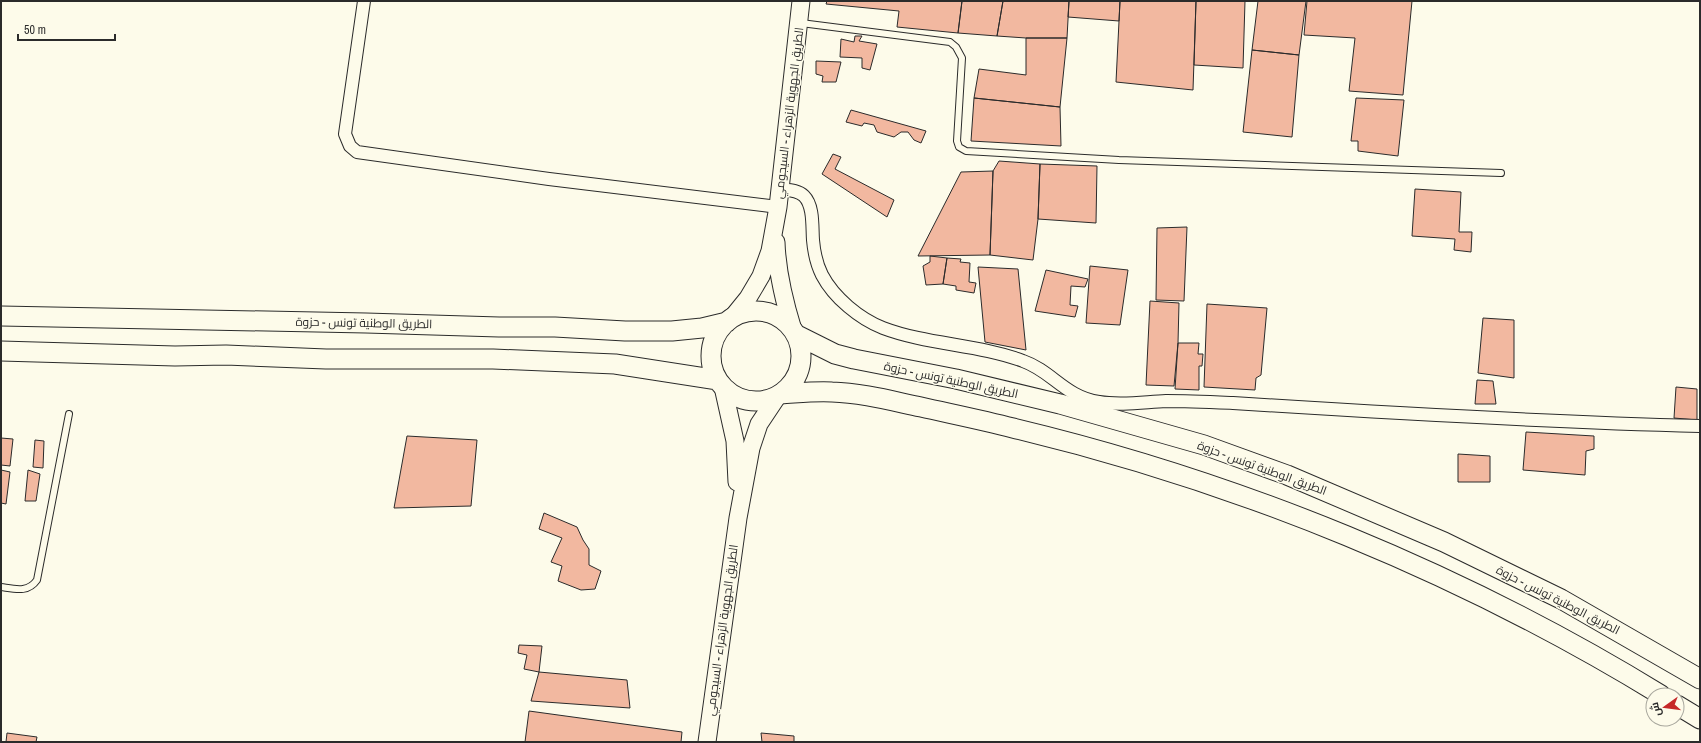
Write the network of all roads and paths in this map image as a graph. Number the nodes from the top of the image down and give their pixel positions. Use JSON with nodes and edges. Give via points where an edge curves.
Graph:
{"nodes":[{"id":1,"x":364,"y":1,"type":"edge"},
{"id":2,"x":801,"y":1,"type":"edge"},
{"id":3,"x":799,"y":22,"type":"junction"},
{"id":4,"x":1501,"y":174,"type":"dead end"},
{"id":5,"x":780,"y":189,"type":"junction"},
{"id":6,"x":778,"y":207,"type":"junction"},
{"id":7,"x":775,"y":225,"type":"junction"},
{"id":8,"x":1,"y":316,"type":"edge"},
{"id":9,"x":729,"y":320,"type":"junction"},
{"id":10,"x":794,"y":332,"type":"junction"},
{"id":11,"x":1,"y":351,"type":"edge"},
{"id":12,"x":721,"y":383,"type":"junction"},
{"id":13,"x":779,"y":395,"type":"junction"},
{"id":14,"x":69,"y":414,"type":"dead end"},
{"id":15,"x":1700,"y":426,"type":"edge"},
{"id":16,"x":738,"y":518,"type":"junction"},
{"id":17,"x":1,"y":587,"type":"edge"},
{"id":18,"x":1700,"y":679,"type":"edge"},
{"id":19,"x":1648,"y":687,"type":"edge"},
{"id":20,"x":1685,"y":710,"type":"edge"},
{"id":21,"x":1700,"y":719,"type":"edge"},
{"id":22,"x":707,"y":742,"type":"edge"}],
"edges":[{"from":1,"to":6,"type":"street","via":[[345,134],[350,146],[357,152]]},
{"from":2,"to":3,"type":"main road","name":"الطريق الجهوية الزهراء - السيجومي"},
{"from":3,"to":4,"type":"lane","via":[[950,42],[962,58],[957,141],[959,147],[966,151],[1119,160]]},
{"from":3,"to":5,"type":"main road","name":"الطريق الجهوية الزهراء - السيجومي"},
{"from":5,"to":6,"type":"main road","name":"الطريق الجهوية الزهراء - السيجومي"},
{"from":5,"to":15,"type":"street","via":[[798,192],[807,200],[810,207],[813,243],[822,275],[831,289],[862,316],[899,333],[1023,361],[1083,399],[1117,404],[1191,401],[1372,412]]},
{"from":6,"to":7,"type":"main road","name":"الطريق الجهوية الزهراء - السيجومي"},
{"from":7,"to":9,"type":"main road","name":"الطريق الجهوية الزهراء - السيجومي","via":[[770,251],[761,276],[748,298]]},
{"from":7,"to":10,"type":"main road","name":"الطريق الجهوية الزهراء - السيجومي","via":[[782,296]]},
{"from":8,"to":9,"type":"highway","name":"الطريق الوطنية تونس - حزوة","via":[[499,328],[555,327],[624,331],[702,328]]},
{"from":9,"to":10,"type":"highway","via":[[744,313],[765,312],[784,320]]},
{"from":9,"to":12,"type":"highway","via":[[717,335],[712,350],[712,365]]},
{"from":10,"to":13,"type":"highway","via":[[800,346],[798,374],[791,385]]},
{"from":10,"to":18,"type":"highway","name":"الطريق الوطنية تونس - حزوة","via":[[835,354],[1060,404],[1198,443],[1287,474],[1444,542],[1561,599]]},
{"from":11,"to":12,"type":"highway","via":[[326,359],[493,359],[615,364]]},
{"from":12,"to":13,"type":"highway","via":[[735,396],[748,400],[763,401]]},
{"from":12,"to":16,"type":"main road","name":"الطريق الجهوية الزهراء - السيجومي","via":[[735,442]]},
{"from":13,"to":16,"type":"main road","name":"الطريق الجهوية الزهراء - السيجومي","via":[[755,434]]},
{"from":13,"to":19,"type":"highway","via":[[832,392],[887,400],[1060,439],[1201,481],[1324,527],[1461,588]]},
{"from":14,"to":17,"type":"lane","via":[[37,580],[24,590]]},
{"from":16,"to":22,"type":"main road","name":"الطريق الجهوية الزهراء - السيجومي"},
{"from":20,"to":21,"type":"highway"}]}
